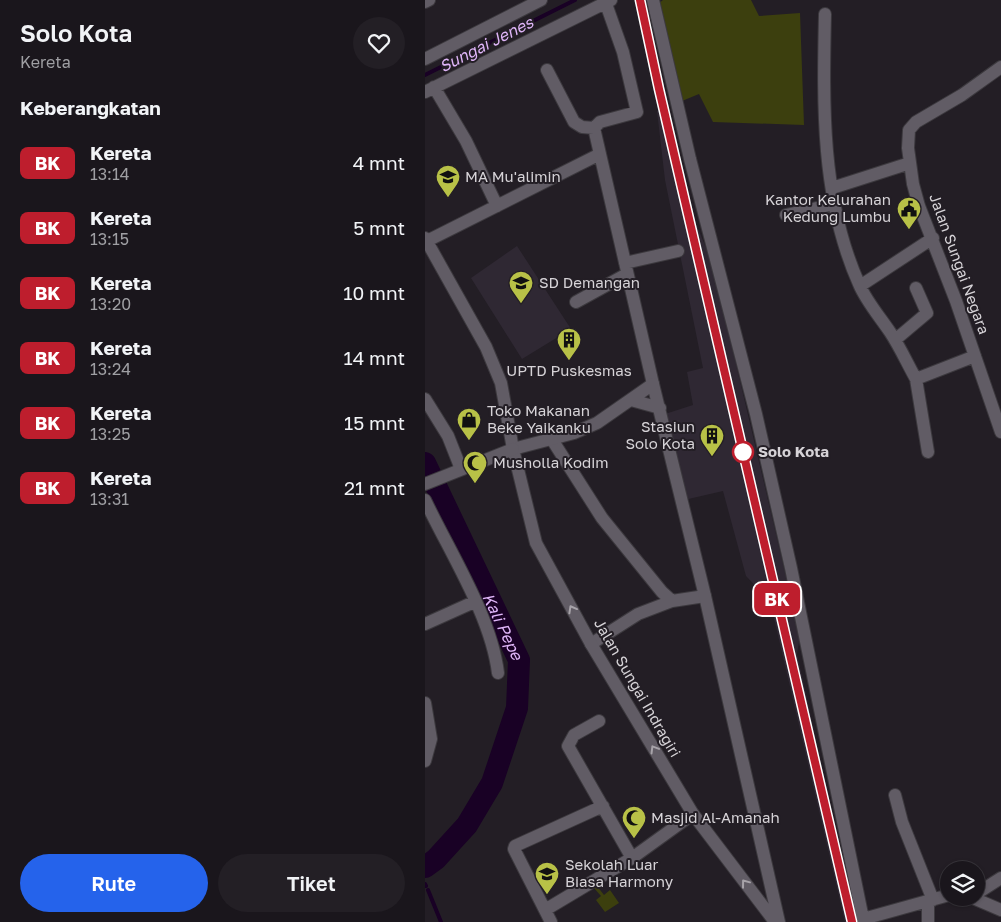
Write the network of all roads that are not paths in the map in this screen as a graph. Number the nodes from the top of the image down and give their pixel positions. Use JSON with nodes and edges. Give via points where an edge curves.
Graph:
{"nodes":[{"id":1,"x":429,"y":0,"type":"edge"},
{"id":2,"x":541,"y":0,"type":"edge"},
{"id":3,"x":653,"y":0,"type":"edge"},
{"id":4,"x":608,"y":1,"type":"edge"},
{"id":5,"x":425,"y":2,"type":"edge"},
{"id":6,"x":825,"y":14,"type":"dead end"},
{"id":7,"x":425,"y":60,"type":"edge"},
{"id":8,"x":1001,"y":68,"type":"edge"},
{"id":9,"x":547,"y":70,"type":"dead end"},
{"id":10,"x":430,"y":90,"type":"edge"},
{"id":11,"x":594,"y":128,"type":"junction"},
{"id":12,"x":600,"y":154,"type":"junction"},
{"id":13,"x":910,"y":162,"type":"junction"},
{"id":14,"x":831,"y":188,"type":"junction"},
{"id":15,"x":834,"y":204,"type":"junction"},
{"id":16,"x":497,"y":206,"type":"junction"},
{"id":17,"x":786,"y":214,"type":"dead end"},
{"id":18,"x":933,"y":238,"type":"junction"},
{"id":19,"x":426,"y":240,"type":"edge"},
{"id":20,"x":678,"y":251,"type":"dead end"},
{"id":21,"x":626,"y":268,"type":"junction"},
{"id":22,"x":859,"y":286,"type":"junction"},
{"id":23,"x":916,"y":288,"type":"dead end"},
{"id":24,"x":576,"y":302,"type":"dead end"},
{"id":25,"x":895,"y":340,"type":"junction"},
{"id":26,"x":975,"y":356,"type":"junction"},
{"id":27,"x":916,"y":379,"type":"junction"},
{"id":28,"x":653,"y":384,"type":"junction"},
{"id":29,"x":425,"y":399,"type":"edge"},
{"id":30,"x":631,"y":400,"type":"junction"},
{"id":31,"x":660,"y":408,"type":"junction"},
{"id":32,"x":1001,"y":432,"type":"edge"},
{"id":33,"x":551,"y":438,"type":"junction"},
{"id":34,"x":513,"y":449,"type":"junction"},
{"id":35,"x":928,"y":452,"type":"dead end"},
{"id":36,"x":458,"y":471,"type":"junction"},
{"id":37,"x":425,"y":484,"type":"edge"},
{"id":38,"x":425,"y":500,"type":"edge"},
{"id":39,"x":705,"y":596,"type":"junction"},
{"id":40,"x":672,"y":601,"type":"junction"},
{"id":41,"x":474,"y":602,"type":"junction"},
{"id":42,"x":425,"y":624,"type":"edge"},
{"id":43,"x":591,"y":644,"type":"junction"},
{"id":44,"x":498,"y":673,"type":"dead end"},
{"id":45,"x":425,"y":703,"type":"edge"},
{"id":46,"x":599,"y":721,"type":"dead end"},
{"id":47,"x":425,"y":761,"type":"edge"},
{"id":48,"x":895,"y":795,"type":"dead end"},
{"id":49,"x":603,"y":806,"type":"junction"},
{"id":50,"x":693,"y":814,"type":"junction"},
{"id":51,"x":632,"y":858,"type":"junction"},
{"id":52,"x":1001,"y":878,"type":"edge"},
{"id":53,"x":985,"y":888,"type":"edge"},
{"id":54,"x":940,"y":898,"type":"edge"},
{"id":55,"x":931,"y":901,"type":"junction"},
{"id":56,"x":985,"y":903,"type":"edge"},
{"id":57,"x":545,"y":910,"type":"junction"},
{"id":58,"x":1001,"y":910,"type":"edge"},
{"id":59,"x":863,"y":921,"type":"edge"},
{"id":60,"x":551,"y":922,"type":"edge"},
{"id":61,"x":775,"y":922,"type":"edge"},
{"id":62,"x":779,"y":922,"type":"edge"},
{"id":63,"x":928,"y":922,"type":"edge"}],
"edges":[{"from":1,"to":5,"type":"street"},
{"from":2,"to":7,"type":"street"},
{"from":3,"to":59,"type":"street","via":[[791,568]]},
{"from":4,"to":10,"type":"street"},
{"from":4,"to":11,"type":"street","via":[[637,112],[600,122]]},
{"from":6,"to":14,"type":"street","via":[[824,113]]},
{"from":8,"to":13,"type":"street","name":"Jalan Sungai Negara","via":[[912,125],[908,136]]},
{"from":9,"to":11,"type":"street","via":[[575,122],[582,127]]},
{"from":10,"to":16,"type":"street","via":[[467,142]]},
{"from":11,"to":12,"type":"street"},
{"from":12,"to":16,"type":"street"},
{"from":12,"to":21,"type":"street"},
{"from":13,"to":14,"type":"street"},
{"from":13,"to":18,"type":"street","name":"Jalan Sungai Negara","via":[[919,206]]},
{"from":14,"to":15,"type":"street"},
{"from":15,"to":17,"type":"street"},
{"from":15,"to":22,"type":"street"},
{"from":16,"to":19,"type":"street"},
{"from":18,"to":22,"type":"street"},
{"from":18,"to":26,"type":"street","name":"Jalan Sungai Negara"},
{"from":19,"to":34,"type":"street","name":"Jalan Sungai Indragiri","via":[[486,347],[501,383]]},
{"from":20,"to":21,"type":"street"},
{"from":21,"to":24,"type":"street"},
{"from":21,"to":28,"type":"street"},
{"from":22,"to":25,"type":"street"},
{"from":23,"to":25,"type":"street","via":[[927,313]]},
{"from":25,"to":27,"type":"street"},
{"from":26,"to":27,"type":"street"},
{"from":26,"to":32,"type":"street","name":"Jalan Sungai Negara"},
{"from":27,"to":35,"type":"street"},
{"from":28,"to":30,"type":"street"},
{"from":28,"to":31,"type":"street"},
{"from":29,"to":36,"type":"street","via":[[448,436]]},
{"from":30,"to":31,"type":"street"},
{"from":30,"to":33,"type":"street","via":[[597,423]]},
{"from":31,"to":39,"type":"street"},
{"from":33,"to":34,"type":"street"},
{"from":33,"to":40,"type":"street","via":[[602,518],[651,580]]},
{"from":34,"to":36,"type":"street"},
{"from":43,"to":34,"type":"street","name":"Jalan Sungai Indragiri","one_way":true,"via":[[537,543]]},
{"from":36,"to":37,"type":"street"},
{"from":38,"to":41,"type":"street"},
{"from":39,"to":40,"type":"street"},
{"from":39,"to":62,"type":"street"},
{"from":40,"to":43,"type":"street","via":[[639,614]]},
{"from":41,"to":42,"type":"street"},
{"from":41,"to":44,"type":"street","via":[[496,653]]},
{"from":50,"to":43,"type":"street","name":"Jalan Sungai Indragiri","one_way":true},
{"from":45,"to":47,"type":"street","via":[[431,739]]},
{"from":46,"to":49,"type":"street","via":[[574,735],[568,743]]},
{"from":48,"to":55,"type":"street"},
{"from":49,"to":51,"type":"street"},
{"from":49,"to":57,"type":"street","via":[[515,846]]},
{"from":50,"to":51,"type":"street"},
{"from":61,"to":50,"type":"street","name":"Jalan Sungai Indragiri","one_way":true},
{"from":51,"to":57,"type":"street"},
{"from":52,"to":53,"type":"street"},
{"from":54,"to":55,"type":"street"},
{"from":55,"to":59,"type":"street"},
{"from":55,"to":63,"type":"street"},
{"from":56,"to":58,"type":"street"},
{"from":57,"to":60,"type":"street"}]}
